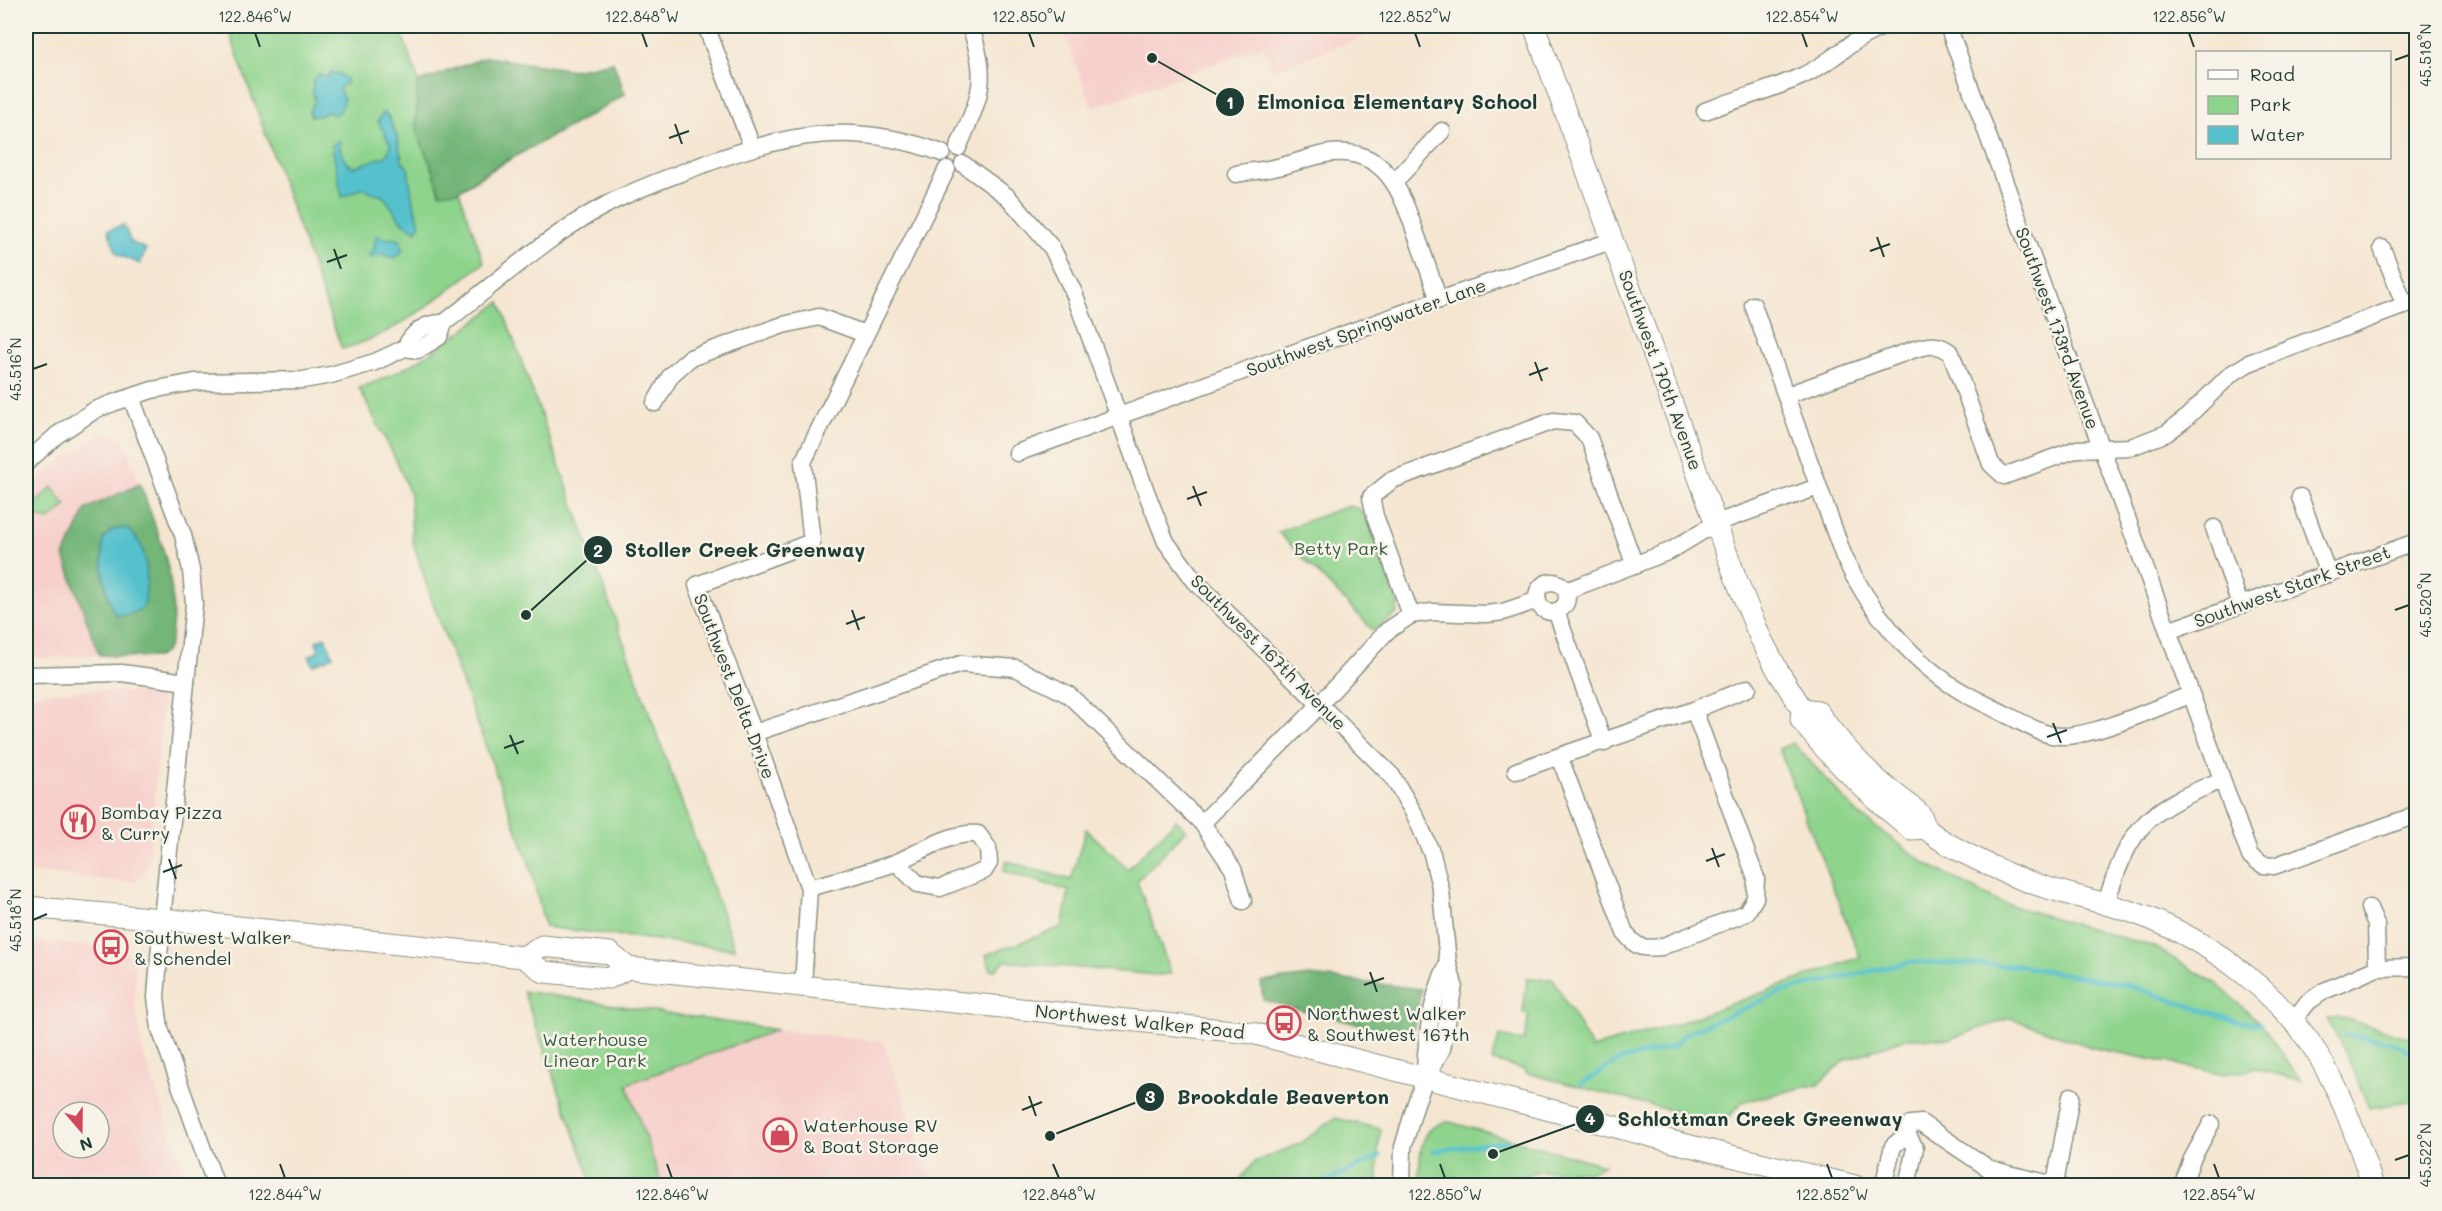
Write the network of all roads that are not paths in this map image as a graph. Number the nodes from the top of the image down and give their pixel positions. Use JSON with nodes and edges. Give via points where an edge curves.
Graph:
{"nodes":[{"id":1,"x":706,"y":26,"type":"edge"},
{"id":2,"x":970,"y":26,"type":"edge"},
{"id":3,"x":1534,"y":26,"type":"edge"},
{"id":4,"x":1886,"y":26,"type":"edge"},
{"id":5,"x":1948,"y":26,"type":"edge"},
{"id":6,"x":1705,"y":111,"type":"dead end"},
{"id":7,"x":1442,"y":131,"type":"dead end"},
{"id":8,"x":752,"y":147,"type":"junction"},
{"id":9,"x":953,"y":158,"type":"junction"},
{"id":10,"x":1236,"y":174,"type":"dead end"},
{"id":11,"x":1395,"y":182,"type":"junction"},
{"id":12,"x":1614,"y":240,"type":"junction"},
{"id":13,"x":2382,"y":248,"type":"dead end"},
{"id":14,"x":1439,"y":300,"type":"junction"},
{"id":15,"x":2411,"y":304,"type":"edge"},
{"id":16,"x":1753,"y":305,"type":"dead end"},
{"id":17,"x":865,"y":334,"type":"junction"},
{"id":18,"x":1787,"y":395,"type":"junction"},
{"id":19,"x":130,"y":397,"type":"junction"},
{"id":20,"x":655,"y":403,"type":"dead end"},
{"id":21,"x":1119,"y":417,"type":"junction"},
{"id":22,"x":2102,"y":447,"type":"junction"},
{"id":23,"x":1017,"y":453,"type":"dead end"},
{"id":24,"x":26,"y":464,"type":"edge"},
{"id":25,"x":1818,"y":487,"type":"junction"},
{"id":26,"x":2300,"y":497,"type":"dead end"},
{"id":27,"x":1716,"y":523,"type":"junction"},
{"id":28,"x":2214,"y":528,"type":"dead end"},
{"id":29,"x":2416,"y":542,"type":"edge"},
{"id":30,"x":1635,"y":566,"type":"junction"},
{"id":31,"x":2328,"y":574,"type":"junction"},
{"id":32,"x":1566,"y":591,"type":"junction"},
{"id":33,"x":1538,"y":600,"type":"junction"},
{"id":34,"x":2240,"y":604,"type":"junction"},
{"id":35,"x":1556,"y":611,"type":"junction"},
{"id":36,"x":1411,"y":615,"type":"junction"},
{"id":37,"x":2168,"y":631,"type":"junction"},
{"id":38,"x":26,"y":675,"type":"edge"},
{"id":39,"x":186,"y":682,"type":"junction"},
{"id":40,"x":1748,"y":688,"type":"dead end"},
{"id":41,"x":2190,"y":695,"type":"junction"},
{"id":42,"x":1321,"y":704,"type":"junction"},
{"id":43,"x":1694,"y":710,"type":"junction"},
{"id":44,"x":754,"y":733,"type":"junction"},
{"id":45,"x":1604,"y":742,"type":"junction"},
{"id":46,"x":1560,"y":758,"type":"junction"},
{"id":47,"x":1516,"y":771,"type":"dead end"},
{"id":48,"x":2222,"y":780,"type":"junction"},
{"id":49,"x":2416,"y":815,"type":"edge"},
{"id":50,"x":1202,"y":823,"type":"junction"},
{"id":51,"x":896,"y":862,"type":"junction"},
{"id":52,"x":809,"y":888,"type":"junction"},
{"id":53,"x":1243,"y":901,"type":"dead end"},
{"id":54,"x":2106,"y":903,"type":"junction"},
{"id":55,"x":26,"y":907,"type":"edge"},
{"id":56,"x":2369,"y":908,"type":"dead end"},
{"id":57,"x":162,"y":919,"type":"junction"},
{"id":58,"x":2416,"y":967,"type":"edge"},
{"id":59,"x":2377,"y":968,"type":"junction"},
{"id":60,"x":803,"y":986,"type":"junction"},
{"id":61,"x":2293,"y":1021,"type":"junction"},
{"id":62,"x":1425,"y":1079,"type":"junction"},
{"id":63,"x":2072,"y":1096,"type":"dead end"},
{"id":64,"x":2211,"y":1125,"type":"dead end"},
{"id":65,"x":1907,"y":1134,"type":"junction"},
{"id":66,"x":216,"y":1185,"type":"edge"},
{"id":67,"x":1402,"y":1185,"type":"edge"},
{"id":68,"x":1855,"y":1185,"type":"edge"},
{"id":69,"x":1883,"y":1185,"type":"edge"},
{"id":70,"x":1907,"y":1185,"type":"edge"},
{"id":71,"x":2057,"y":1185,"type":"edge"},
{"id":72,"x":2182,"y":1185,"type":"edge"},
{"id":73,"x":2373,"y":1185,"type":"edge"}],
"edges":[{"from":1,"to":8,"type":"street"},
{"from":2,"to":9,"type":"street","via":[[982,72],[978,103]]},
{"from":3,"to":12,"type":"main road","name":"Southwest 170th Avenue"},
{"from":4,"to":6,"type":"street","via":[[1855,40],[1803,76]]},
{"from":5,"to":22,"type":"street","name":"Southwest 173rd Avenue"},
{"from":7,"to":11,"type":"street"},
{"from":8,"to":9,"type":"street","name":"Southwest 167th Avenue","via":[[836,133],[892,137]]},
{"from":8,"to":19,"type":"street","name":"Southwest 167th Avenue","via":[[606,205],[554,239],[444,323],[431,322],[410,337],[405,348],[375,362],[303,380],[195,382]]},
{"from":9,"to":17,"type":"street","name":"Southwest Delta Drive"},
{"from":9,"to":21,"type":"street","name":"Southwest 167th Avenue","via":[[1008,197],[1052,248],[1074,293]]},
{"from":10,"to":11,"type":"street","via":[[1341,153],[1368,159]]},
{"from":11,"to":14,"type":"street"},
{"from":12,"to":14,"type":"street","name":"Southwest Springwater Lane"},
{"from":12,"to":27,"type":"main road","name":"Southwest 170th Avenue"},
{"from":13,"to":15,"type":"street"},
{"from":14,"to":21,"type":"street","name":"Southwest Springwater Lane"},
{"from":15,"to":22,"type":"street","via":[[2249,363],[2231,374],[2167,432],[2131,447]]},
{"from":16,"to":18,"type":"street"},
{"from":17,"to":20,"type":"street","via":[[819,317],[783,325],[690,358],[671,375]]},
{"from":17,"to":44,"type":"street","name":"Southwest Delta Drive","via":[[803,462],[812,542],[697,585]]},
{"from":18,"to":22,"type":"street","via":[[1915,349],[1943,346],[1951,353],[1990,464],[1997,472],[2004,476],[2077,450]]},
{"from":18,"to":25,"type":"street"},
{"from":19,"to":24,"type":"street","via":[[96,410],[57,435]]},
{"from":19,"to":39,"type":"street","via":[[183,535],[191,570],[194,604]]},
{"from":21,"to":23,"type":"street","name":"Southwest Springwater Lane"},
{"from":21,"to":42,"type":"street","name":"Southwest 167th Avenue","via":[[1166,542],[1196,581]]},
{"from":22,"to":37,"type":"street","name":"Southwest 173rd Avenue"},
{"from":25,"to":27,"type":"street"},
{"from":25,"to":41,"type":"street","via":[[1844,557],[1866,596],[1908,648],[1962,692],[2038,731],[2063,736],[2099,729]]},
{"from":26,"to":31,"type":"street"},
{"from":27,"to":30,"type":"street","via":[[1670,551]]},
{"from":27,"to":54,"type":"main road","name":"Southwest 170th Avenue","via":[[1760,636],[1802,709],[1801,720],[1856,783],[1911,829],[1926,828],[2008,874]]},
{"from":28,"to":34,"type":"street"},
{"from":29,"to":31,"type":"street","name":"Southwest Stark Street"},
{"from":30,"to":32,"type":"street"},
{"from":30,"to":36,"type":"street","via":[[1589,438],[1575,423],[1553,421],[1392,480],[1371,497]]},
{"from":31,"to":34,"type":"street","name":"Southwest Stark Street"},
{"from":32,"to":33,"type":"street","via":[[1558,583],[1547,583],[1539,590]]},
{"from":32,"to":35,"type":"street","via":[[1565,603]]},
{"from":33,"to":35,"type":"street","via":[[1545,610]]},
{"from":33,"to":36,"type":"street","via":[[1487,614]]},
{"from":34,"to":37,"type":"street","name":"Southwest Stark Street"},
{"from":35,"to":45,"type":"street"},
{"from":36,"to":42,"type":"street","via":[[1387,631]]},
{"from":37,"to":41,"type":"street","name":"Southwest 173rd Avenue"},
{"from":38,"to":39,"type":"street","via":[[122,673]]},
{"from":39,"to":57,"type":"street"},
{"from":40,"to":43,"type":"street"},
{"from":41,"to":48,"type":"street","name":"Southwest 173rd Avenue"},
{"from":42,"to":50,"type":"street"},
{"from":42,"to":62,"type":"street","name":"Southwest 167th Avenue","via":[[1392,776],[1432,854],[1454,985],[1442,1049]]},
{"from":43,"to":45,"type":"street"},
{"from":43,"to":46,"type":"street","via":[[1756,879],[1755,898],[1746,913],[1661,947],[1635,946],[1625,933]]},
{"from":44,"to":50,"type":"street","via":[[961,664],[1016,668],[1069,695]]},
{"from":44,"to":52,"type":"street","name":"Southwest Delta Drive"},
{"from":45,"to":46,"type":"street"},
{"from":46,"to":47,"type":"street"},
{"from":48,"to":49,"type":"street","name":"Southwest 173rd Avenue","via":[[2250,855],[2263,865],[2274,866]]},
{"from":48,"to":54,"type":"street","via":[[2169,803],[2145,823],[2122,856]]},
{"from":50,"to":53,"type":"street","via":[[1233,869]]},
{"from":51,"to":51,"type":"street","via":[[918,884],[940,888],[984,872],[989,863],[988,848],[978,834],[966,833]]},
{"from":51,"to":52,"type":"street"},
{"from":52,"to":60,"type":"street","name":"Southwest Delta Drive"},
{"from":54,"to":61,"type":"main road","name":"Southwest 170th Avenue","via":[[2163,925],[2217,954]]},
{"from":55,"to":57,"type":"main road"},
{"from":56,"to":59,"type":"street","via":[[2376,924]]},
{"from":57,"to":60,"type":"main road","name":"Northwest Walker Road","via":[[523,957],[544,972],[609,978],[628,968]]},
{"from":57,"to":66,"type":"street","via":[[156,997],[160,1029]]},
{"from":58,"to":59,"type":"street"},
{"from":59,"to":61,"type":"street","via":[[2324,991],[2308,1002]]},
{"from":60,"to":62,"type":"main road","name":"Northwest Walker Road","via":[[1252,1033]]},
{"from":61,"to":73,"type":"main road","name":"Southwest 170th Avenue","via":[[2336,1088]]},
{"from":62,"to":67,"type":"street","name":"Southwest 167th Avenue","via":[[1403,1147]]},
{"from":62,"to":68,"type":"main road","name":"Northwest Walker Road"},
{"from":63,"to":71,"type":"street"},
{"from":64,"to":72,"type":"street"},
{"from":65,"to":69,"type":"street","via":[[1893,1146]]},
{"from":65,"to":70,"type":"street","via":[[1916,1148]]},
{"from":65,"to":71,"type":"street","via":[[1911,1124],[1920,1123],[1988,1168]]}]}
